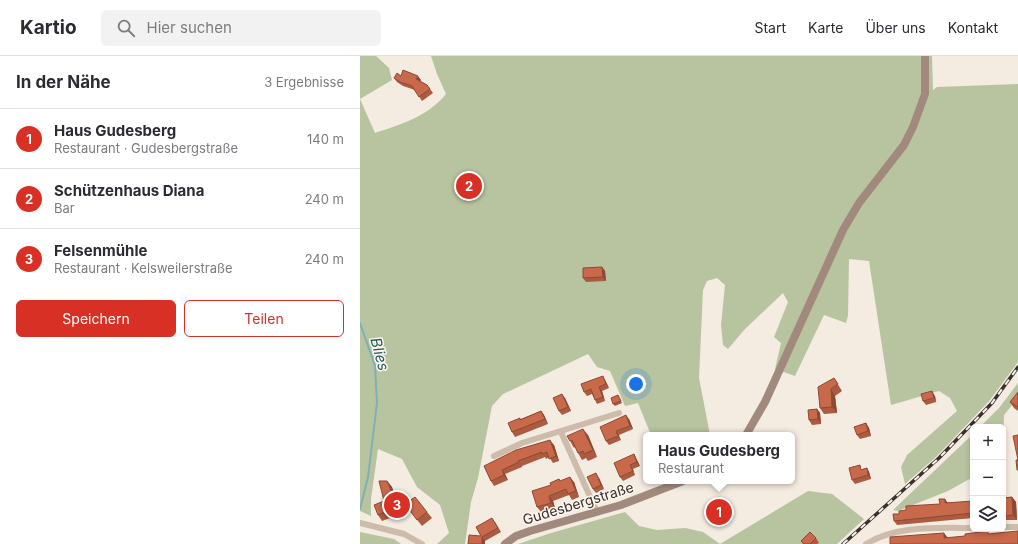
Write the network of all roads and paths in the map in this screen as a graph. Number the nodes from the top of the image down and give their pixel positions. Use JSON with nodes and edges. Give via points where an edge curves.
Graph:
{"nodes":[{"id":1,"x":925,"y":56,"type":"edge"},
{"id":2,"x":619,"y":413,"type":"dead end"},
{"id":3,"x":561,"y":432,"type":"junction"},
{"id":4,"x":748,"y":432,"type":"edge"},
{"id":5,"x":494,"y":456,"type":"dead end"},
{"id":6,"x":675,"y":484,"type":"edge"},
{"id":7,"x":597,"y":512,"type":"junction"},
{"id":8,"x":360,"y":523,"type":"edge"},
{"id":9,"x":1006,"y":527,"type":"edge"},
{"id":10,"x":1018,"y":527,"type":"edge"},
{"id":11,"x":970,"y":528,"type":"edge"},
{"id":12,"x":422,"y":544,"type":"edge"},
{"id":13,"x":505,"y":544,"type":"edge"},
{"id":14,"x":866,"y":544,"type":"edge"}],
"edges":[{"from":1,"to":4,"type":"main road","via":[[925,94],[913,127],[904,145],[858,204],[843,230],[765,402]]},
{"from":2,"to":3,"type":"street"},
{"from":3,"to":5,"type":"street","via":[[522,443]]},
{"from":3,"to":7,"type":"street"},
{"from":6,"to":7,"type":"main road","name":"Gudesbergstraße"},
{"from":7,"to":13,"type":"main road","name":"Gudesbergstraße","via":[[530,531],[516,536]]},
{"from":8,"to":12,"type":"street","via":[[404,534]]},
{"from":9,"to":10,"type":"street"},
{"from":11,"to":14,"type":"street","via":[[900,531]]}]}
